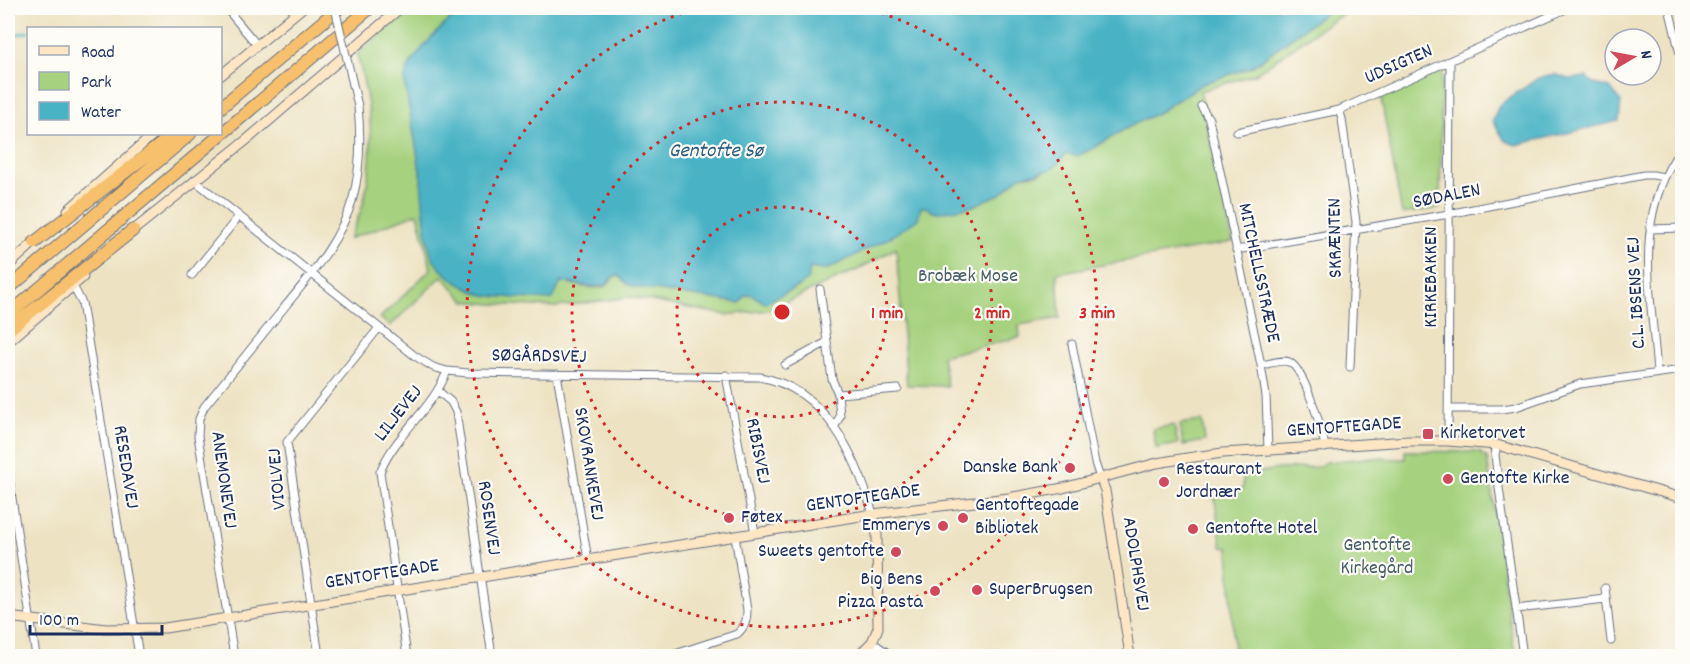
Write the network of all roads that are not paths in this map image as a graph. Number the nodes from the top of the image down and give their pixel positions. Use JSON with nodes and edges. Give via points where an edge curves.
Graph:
{"nodes":[{"id":1,"x":226,"y":8,"type":"edge"},
{"id":2,"x":302,"y":8,"type":"edge"},
{"id":3,"x":337,"y":8,"type":"edge"},
{"id":4,"x":370,"y":8,"type":"edge"},
{"id":5,"x":400,"y":8,"type":"edge"},
{"id":6,"x":1569,"y":8,"type":"edge"},
{"id":7,"x":1669,"y":8,"type":"edge"},
{"id":8,"x":257,"y":45,"type":"junction"},
{"id":9,"x":287,"y":51,"type":"junction"},
{"id":10,"x":1450,"y":61,"type":"junction"},
{"id":11,"x":1683,"y":63,"type":"edge"},
{"id":12,"x":222,"y":74,"type":"edge"},
{"id":13,"x":222,"y":95,"type":"edge"},
{"id":14,"x":222,"y":106,"type":"edge"},
{"id":15,"x":1201,"y":106,"type":"dead end"},
{"id":16,"x":1339,"y":111,"type":"junction"},
{"id":17,"x":1237,"y":132,"type":"dead end"},
{"id":18,"x":222,"y":134,"type":"edge"},
{"id":19,"x":153,"y":135,"type":"edge"},
{"id":20,"x":173,"y":135,"type":"edge"},
{"id":21,"x":189,"y":135,"type":"edge"},
{"id":22,"x":220,"y":135,"type":"edge"},
{"id":23,"x":1683,"y":148,"type":"edge"},
{"id":24,"x":1664,"y":177,"type":"junction"},
{"id":25,"x":195,"y":180,"type":"junction"},
{"id":26,"x":1448,"y":214,"type":"junction"},
{"id":27,"x":239,"y":216,"type":"junction"},
{"id":28,"x":1683,"y":228,"type":"edge"},
{"id":29,"x":1650,"y":229,"type":"junction"},
{"id":30,"x":134,"y":230,"type":"junction"},
{"id":31,"x":1355,"y":231,"type":"junction"},
{"id":32,"x":35,"y":242,"type":"junction"},
{"id":33,"x":1236,"y":250,"type":"junction"},
{"id":34,"x":8,"y":266,"type":"edge"},
{"id":35,"x":312,"y":274,"type":"junction"},
{"id":36,"x":192,"y":275,"type":"dead end"},
{"id":37,"x":73,"y":286,"type":"junction"},
{"id":38,"x":8,"y":289,"type":"edge"},
{"id":39,"x":820,"y":289,"type":"dead end"},
{"id":40,"x":8,"y":315,"type":"edge"},
{"id":41,"x":378,"y":329,"type":"junction"},
{"id":42,"x":8,"y":330,"type":"edge"},
{"id":43,"x":8,"y":342,"type":"edge"},
{"id":44,"x":827,"y":342,"type":"junction"},
{"id":45,"x":1072,"y":344,"type":"dead end"},
{"id":46,"x":785,"y":364,"type":"dead end"},
{"id":47,"x":1261,"y":365,"type":"junction"},
{"id":48,"x":1350,"y":367,"type":"dead end"},
{"id":49,"x":1683,"y":370,"type":"edge"},
{"id":50,"x":447,"y":371,"type":"junction"},
{"id":51,"x":1657,"y":373,"type":"junction"},
{"id":52,"x":556,"y":374,"type":"junction"},
{"id":53,"x":726,"y":375,"type":"junction"},
{"id":54,"x":898,"y":389,"type":"dead end"},
{"id":55,"x":438,"y":391,"type":"junction"},
{"id":56,"x":838,"y":394,"type":"junction"},
{"id":57,"x":1448,"y":409,"type":"junction"},
{"id":58,"x":835,"y":426,"type":"junction"},
{"id":59,"x":1448,"y":441,"type":"junction"},
{"id":60,"x":1497,"y":445,"type":"junction"},
{"id":61,"x":1325,"y":448,"type":"junction"},
{"id":62,"x":1268,"y":450,"type":"junction"},
{"id":63,"x":8,"y":472,"type":"edge"},
{"id":64,"x":1100,"y":478,"type":"junction"},
{"id":65,"x":1683,"y":498,"type":"edge"},
{"id":66,"x":873,"y":514,"type":"junction"},
{"id":67,"x":755,"y":533,"type":"junction"},
{"id":68,"x":735,"y":536,"type":"junction"},
{"id":69,"x":588,"y":560,"type":"junction"},
{"id":70,"x":480,"y":578,"type":"junction"},
{"id":71,"x":1605,"y":588,"type":"dead end"},
{"id":72,"x":397,"y":591,"type":"junction"},
{"id":73,"x":1606,"y":600,"type":"junction"},
{"id":74,"x":311,"y":604,"type":"junction"},
{"id":75,"x":1516,"y":609,"type":"junction"},
{"id":76,"x":8,"y":617,"type":"edge"},
{"id":77,"x":228,"y":617,"type":"junction"},
{"id":78,"x":31,"y":620,"type":"junction"},
{"id":79,"x":135,"y":629,"type":"junction"},
{"id":80,"x":1611,"y":641,"type":"dead end"},
{"id":81,"x":872,"y":642,"type":"junction"},
{"id":82,"x":36,"y":657,"type":"edge"},
{"id":83,"x":139,"y":657,"type":"edge"},
{"id":84,"x":234,"y":657,"type":"edge"},
{"id":85,"x":319,"y":657,"type":"edge"},
{"id":86,"x":407,"y":657,"type":"edge"},
{"id":87,"x":492,"y":657,"type":"edge"},
{"id":88,"x":669,"y":657,"type":"edge"},
{"id":89,"x":858,"y":657,"type":"edge"},
{"id":90,"x":892,"y":657,"type":"edge"},
{"id":91,"x":1130,"y":657,"type":"edge"},
{"id":92,"x":1523,"y":657,"type":"edge"}],
"edges":[{"from":1,"to":8,"type":"street"},
{"from":2,"to":8,"type":"street"},
{"from":3,"to":9,"type":"highway"},
{"from":3,"to":35,"type":"street","name":"ANEMONEVEJ","bridge":true,"via":[[358,106],[358,172],[344,222]]},
{"from":4,"to":18,"type":"highway"},
{"from":5,"to":25,"type":"street"},
{"from":6,"to":10,"type":"street","name":"UDSIGTEN"},
{"from":7,"to":11,"type":"street"},
{"from":8,"to":12,"type":"street"},
{"from":9,"to":13,"type":"highway","via":[[277,53]]},
{"from":9,"to":14,"type":"highway"},
{"from":10,"to":16,"type":"street","name":"UDSIGTEN"},
{"from":10,"to":26,"type":"street","name":"KIRKEBAKKEN"},
{"from":15,"to":33,"type":"street","name":"MITCHELLSSTRÆDE","via":[[1209,119]]},
{"from":16,"to":17,"type":"street","name":"UDSIGTEN"},
{"from":16,"to":31,"type":"street","name":"SKRÆNTEN"},
{"from":19,"to":32,"type":"street"},
{"from":20,"to":32,"type":"highway"},
{"from":21,"to":38,"type":"highway"},
{"from":22,"to":40,"type":"highway"},
{"from":23,"to":24,"type":"street","name":"C.L. IBSENS VEJ"},
{"from":24,"to":26,"type":"street","name":"SØDALEN","via":[[1644,175]]},
{"from":24,"to":29,"type":"street","name":"C.L. IBSENS VEJ"},
{"from":25,"to":27,"type":"street","name":"SØGÅRDSVEJ"},
{"from":25,"to":30,"type":"street"},
{"from":26,"to":31,"type":"street","name":"SØDALEN"},
{"from":26,"to":57,"type":"street","name":"KIRKEBAKKEN"},
{"from":27,"to":35,"type":"street","name":"SØGÅRDSVEJ"},
{"from":27,"to":36,"type":"street"},
{"from":28,"to":29,"type":"street"},
{"from":29,"to":51,"type":"street","name":"C.L. IBSENS VEJ","via":[[1647,247]]},
{"from":30,"to":37,"type":"street"},
{"from":30,"to":42,"type":"highway"},
{"from":31,"to":33,"type":"street","name":"SØDALEN"},
{"from":31,"to":48,"type":"street","name":"SKRÆNTEN"},
{"from":32,"to":34,"type":"street"},
{"from":33,"to":47,"type":"street","name":"MITCHELLSSTRÆDE"},
{"from":35,"to":41,"type":"street","name":"SØGÅRDSVEJ"},
{"from":35,"to":77,"type":"street","name":"ANEMONEVEJ","via":[[204,407],[199,419],[198,436]]},
{"from":37,"to":43,"type":"street"},
{"from":37,"to":79,"type":"street","name":"RESEDAVEJ","via":[[82,303]]},
{"from":39,"to":44,"type":"street"},
{"from":41,"to":50,"type":"street","name":"SØGÅRDSVEJ","via":[[433,367]]},
{"from":41,"to":74,"type":"street","name":"VIOLVEJ","via":[[287,442]]},
{"from":44,"to":46,"type":"street"},
{"from":44,"to":56,"type":"street"},
{"from":45,"to":64,"type":"street"},
{"from":47,"to":61,"type":"street","via":[[1287,361],[1294,366],[1316,410]]},
{"from":47,"to":62,"type":"street","name":"MITCHELLSSTRÆDE"},
{"from":49,"to":51,"type":"street"},
{"from":50,"to":52,"type":"street","name":"SØGÅRDSVEJ"},
{"from":50,"to":55,"type":"street","name":"LILJEVEJ"},
{"from":51,"to":57,"type":"street","via":[[1580,384],[1516,407]]},
{"from":52,"to":53,"type":"street","name":"SØGÅRDSVEJ"},
{"from":52,"to":69,"type":"street","name":"SKOVRANKEVEJ"},
{"from":53,"to":58,"type":"street","name":"SØGÅRDSVEJ","via":[[785,383],[805,395]]},
{"from":53,"to":67,"type":"street","name":"RIBISVEJ"},
{"from":54,"to":56,"type":"street"},
{"from":55,"to":70,"type":"street","name":"ROSENVEJ","via":[[456,412]]},
{"from":55,"to":72,"type":"street","name":"LILJEVEJ","via":[[388,452],[380,472]]},
{"from":56,"to":58,"type":"street","via":[[840,416]]},
{"from":57,"to":59,"type":"street"},
{"from":58,"to":66,"type":"street","name":"SØGÅRDSVEJ"},
{"from":59,"to":60,"type":"street","name":"GENTOFTEGADE"},
{"from":59,"to":61,"type":"street","name":"GENTOFTEGADE"},
{"from":60,"to":65,"type":"street","name":"GENTOFTEGADE"},
{"from":60,"to":75,"type":"street","via":[[1498,481]]},
{"from":61,"to":62,"type":"street","name":"GENTOFTEGADE"},
{"from":62,"to":64,"type":"street","name":"GENTOFTEGADE","via":[[1187,458]]},
{"from":63,"to":78,"type":"street"},
{"from":64,"to":66,"type":"street","name":"GENTOFTEGADE","via":[[1008,498]]},
{"from":64,"to":91,"type":"street","name":"ADOLPHSVEJ"},
{"from":66,"to":67,"type":"street","name":"GENTOFTEGADE"},
{"from":66,"to":81,"type":"street","via":[[877,535],[878,628]]},
{"from":67,"to":68,"type":"street","name":"GENTOFTEGADE"},
{"from":68,"to":69,"type":"street","name":"GENTOFTEGADE"},
{"from":68,"to":88,"type":"street","via":[[747,610],[744,628],[737,634]]},
{"from":69,"to":70,"type":"street","name":"GENTOFTEGADE"},
{"from":70,"to":72,"type":"street","name":"GENTOFTEGADE"},
{"from":70,"to":87,"type":"street","name":"ROSENVEJ"},
{"from":71,"to":73,"type":"street"},
{"from":72,"to":74,"type":"street","name":"GENTOFTEGADE"},
{"from":72,"to":86,"type":"street","name":"LILJEVEJ"},
{"from":73,"to":75,"type":"street"},
{"from":73,"to":80,"type":"street"},
{"from":74,"to":77,"type":"street","name":"GENTOFTEGADE"},
{"from":74,"to":85,"type":"street","name":"VIOLVEJ"},
{"from":75,"to":92,"type":"street"},
{"from":76,"to":78,"type":"street","name":"GENTOFTEGADE"},
{"from":77,"to":79,"type":"street","name":"GENTOFTEGADE"},
{"from":77,"to":84,"type":"street","name":"ANEMONEVEJ"},
{"from":78,"to":79,"type":"street","name":"GENTOFTEGADE"},
{"from":78,"to":82,"type":"street"},
{"from":79,"to":83,"type":"street","name":"RESEDAVEJ"},
{"from":81,"to":89,"type":"street"},
{"from":81,"to":90,"type":"street"}]}
